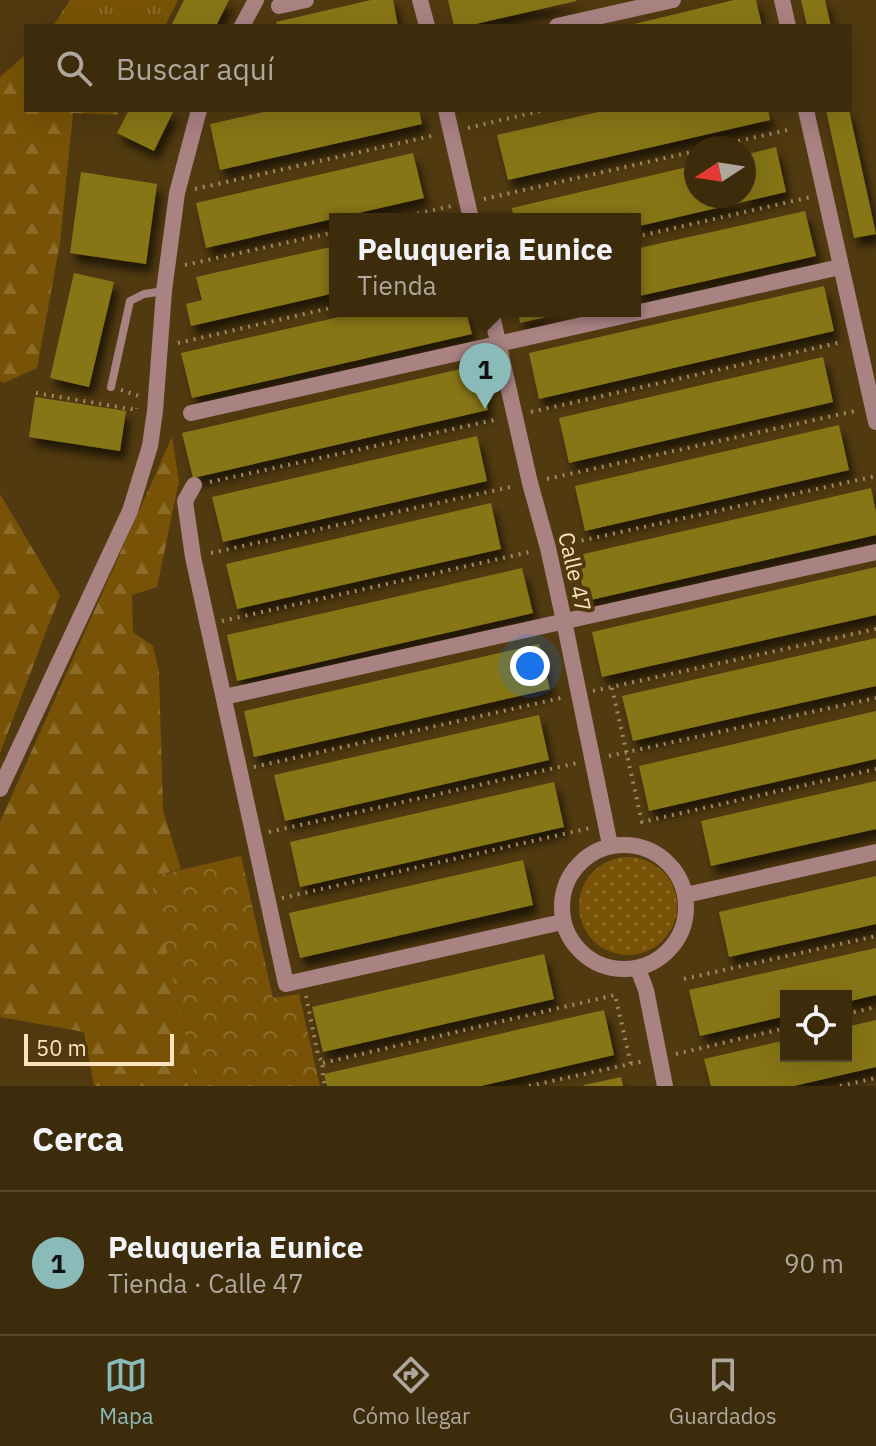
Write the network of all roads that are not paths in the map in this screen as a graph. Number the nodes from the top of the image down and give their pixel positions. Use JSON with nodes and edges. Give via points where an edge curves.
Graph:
{"nodes":[{"id":1,"x":256,"y":0,"type":"edge"},
{"id":2,"x":306,"y":0,"type":"edge"},
{"id":3,"x":420,"y":0,"type":"edge"},
{"id":4,"x":673,"y":0,"type":"edge"},
{"id":5,"x":782,"y":0,"type":"edge"},
{"id":6,"x":279,"y":6,"type":"dead end"},
{"id":7,"x":243,"y":24,"type":"edge"},
{"id":8,"x":426,"y":24,"type":"edge"},
{"id":9,"x":566,"y":24,"type":"edge"},
{"id":10,"x":788,"y":24,"type":"edge"},
{"id":11,"x":198,"y":112,"type":"edge"},
{"id":12,"x":446,"y":112,"type":"edge"},
{"id":13,"x":808,"y":117,"type":"edge"},
{"id":14,"x":469,"y":211,"type":"edge"},
{"id":15,"x":840,"y":267,"type":"junction"},
{"id":16,"x":164,"y":291,"type":"junction"},
{"id":17,"x":641,"y":312,"type":"edge"},
{"id":18,"x":492,"y":317,"type":"edge"},
{"id":19,"x":618,"y":317,"type":"edge"},
{"id":20,"x":498,"y":344,"type":"junction"},
{"id":21,"x":111,"y":387,"type":"road end"},
{"id":22,"x":191,"y":413,"type":"dead end"},
{"id":23,"x":876,"y":422,"type":"edge"},
{"id":24,"x":194,"y":485,"type":"dead end"},
{"id":25,"x":876,"y":552,"type":"edge"},
{"id":26,"x":564,"y":621,"type":"junction"},
{"id":27,"x":224,"y":697,"type":"junction"},
{"id":28,"x":0,"y":789,"type":"edge"},
{"id":29,"x":610,"y":845,"type":"junction"},
{"id":30,"x":876,"y":852,"type":"edge"},
{"id":31,"x":686,"y":895,"type":"junction"},
{"id":32,"x":562,"y":922,"type":"junction"},
{"id":33,"x":638,"y":969,"type":"junction"},
{"id":34,"x":665,"y":1086,"type":"edge"}],
"edges":[{"from":1,"to":7,"type":"street"},
{"from":2,"to":6,"type":"street"},
{"from":3,"to":8,"type":"street"},
{"from":4,"to":9,"type":"street"},
{"from":5,"to":10,"type":"street"},
{"from":11,"to":16,"type":"street","via":[[177,193]]},
{"from":12,"to":14,"type":"street"},
{"from":13,"to":15,"type":"street"},
{"from":15,"to":17,"type":"street"},
{"from":15,"to":23,"type":"street"},
{"from":16,"to":21,"type":"lane","via":[[130,301]]},
{"from":16,"to":28,"type":"street","via":[[150,446],[130,511]]},
{"from":18,"to":20,"type":"street","name":"Calle 47"},
{"from":19,"to":20,"type":"street"},
{"from":20,"to":22,"type":"street"},
{"from":20,"to":26,"type":"street","name":"Calle 47"},
{"from":24,"to":27,"type":"street","via":[[185,501]]},
{"from":25,"to":26,"type":"street"},
{"from":26,"to":27,"type":"street"},
{"from":26,"to":29,"type":"street","name":"Calle 47"},
{"from":27,"to":32,"type":"street","via":[[286,984]]},
{"from":29,"to":31,"type":"street","via":[[643,846],[671,865]]},
{"from":29,"to":32,"type":"street","via":[[581,860],[563,888]]},
{"from":30,"to":31,"type":"street"},
{"from":31,"to":33,"type":"street","via":[[684,927],[667,954]]},
{"from":32,"to":33,"type":"street","via":[[577,950],[605,968]]},
{"from":33,"to":34,"type":"street"}]}
